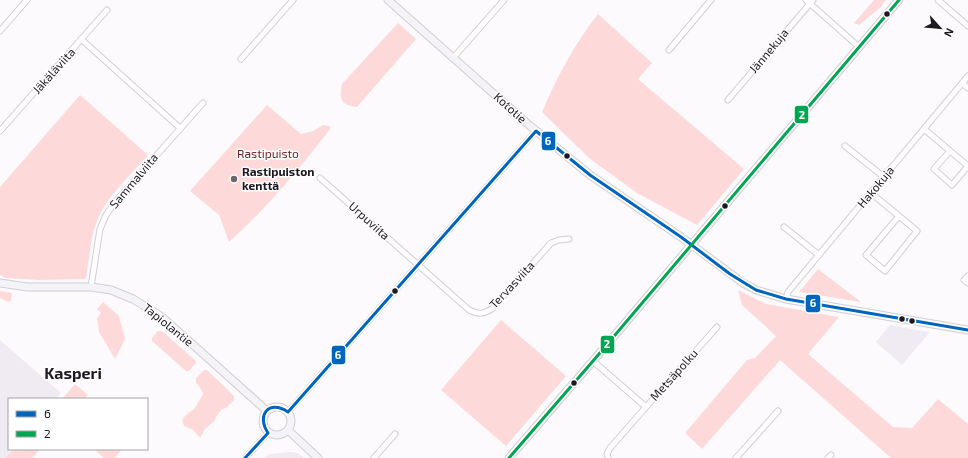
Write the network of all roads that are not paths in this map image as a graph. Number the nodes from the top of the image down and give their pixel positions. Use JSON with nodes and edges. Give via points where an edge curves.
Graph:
{"nodes":[{"id":1,"x":27,"y":0,"type":"edge"},
{"id":2,"x":293,"y":0,"type":"edge"},
{"id":3,"x":388,"y":0,"type":"edge"},
{"id":4,"x":504,"y":0,"type":"edge"},
{"id":5,"x":711,"y":0,"type":"edge"},
{"id":6,"x":899,"y":0,"type":"edge"},
{"id":7,"x":938,"y":0,"type":"edge"},
{"id":8,"x":810,"y":1,"type":"edge"},
{"id":9,"x":107,"y":10,"type":"dead end"},
{"id":10,"x":968,"y":26,"type":"edge"},
{"id":11,"x":0,"y":31,"type":"edge"},
{"id":12,"x":81,"y":40,"type":"junction"},
{"id":13,"x":859,"y":47,"type":"junction"},
{"id":14,"x":669,"y":50,"type":"dead end"},
{"id":15,"x":453,"y":58,"type":"junction"},
{"id":16,"x":241,"y":59,"type":"dead end"},
{"id":17,"x":968,"y":76,"type":"edge"},
{"id":18,"x":962,"y":83,"type":"junction"},
{"id":19,"x":968,"y":88,"type":"edge"},
{"id":20,"x":728,"y":100,"type":"dead end"},
{"id":21,"x":203,"y":103,"type":"dead end"},
{"id":22,"x":180,"y":128,"type":"junction"},
{"id":23,"x":924,"y":129,"type":"junction"},
{"id":24,"x":0,"y":131,"type":"edge"},
{"id":25,"x":536,"y":131,"type":"junction"},
{"id":26,"x":845,"y":146,"type":"dead end"},
{"id":27,"x":950,"y":151,"type":"junction"},
{"id":28,"x":884,"y":177,"type":"junction"},
{"id":29,"x":320,"y":178,"type":"dead end"},
{"id":30,"x":871,"y":192,"type":"junction"},
{"id":31,"x":899,"y":216,"type":"junction"},
{"id":32,"x":784,"y":227,"type":"dead end"},
{"id":33,"x":569,"y":239,"type":"dead end"},
{"id":34,"x":692,"y":245,"type":"junction"},
{"id":35,"x":819,"y":255,"type":"junction"},
{"id":36,"x":417,"y":265,"type":"junction"},
{"id":37,"x":968,"y":276,"type":"edge"},
{"id":38,"x":0,"y":283,"type":"edge"},
{"id":39,"x":968,"y":283,"type":"edge"},
{"id":40,"x":91,"y":287,"type":"junction"},
{"id":41,"x":786,"y":298,"type":"junction"},
{"id":42,"x":717,"y":327,"type":"dead end"},
{"id":43,"x":968,"y":330,"type":"edge"},
{"id":44,"x":593,"y":361,"type":"junction"},
{"id":45,"x":646,"y":407,"type":"junction"},
{"id":46,"x":266,"y":411,"type":"junction"},
{"id":47,"x":778,"y":411,"type":"dead end"},
{"id":48,"x":288,"y":412,"type":"junction"},
{"id":49,"x":288,"y":430,"type":"junction"},
{"id":50,"x":268,"y":433,"type":"junction"},
{"id":51,"x":395,"y":434,"type":"dead end"},
{"id":52,"x":246,"y":458,"type":"edge"},
{"id":53,"x":318,"y":458,"type":"edge"},
{"id":54,"x":374,"y":458,"type":"edge"},
{"id":55,"x":509,"y":458,"type":"edge"},
{"id":56,"x":608,"y":458,"type":"edge"},
{"id":57,"x":736,"y":458,"type":"edge"}],
"edges":[{"from":1,"to":11,"type":"street"},
{"from":2,"to":16,"type":"street"},
{"from":3,"to":15,"type":"street","name":"Kototie"},
{"from":4,"to":15,"type":"street"},
{"from":5,"to":14,"type":"street"},
{"from":6,"to":13,"type":"street"},
{"from":7,"to":10,"type":"street"},
{"from":8,"to":13,"type":"street"},
{"from":8,"to":20,"type":"street","name":"Jännekuja"},
{"from":9,"to":12,"type":"street","name":"Jäkäläviita"},
{"from":12,"to":22,"type":"street"},
{"from":12,"to":24,"type":"street","name":"Jäkäläviita"},
{"from":13,"to":34,"type":"street"},
{"from":15,"to":25,"type":"street","name":"Kototie"},
{"from":17,"to":18,"type":"street","name":"Hakokuja"},
{"from":18,"to":19,"type":"street"},
{"from":18,"to":23,"type":"street","name":"Hakokuja"},
{"from":21,"to":22,"type":"street","name":"Sammalviita"},
{"from":22,"to":40,"type":"street","name":"Sammalviita","via":[[106,215],[100,229]]},
{"from":23,"to":27,"type":"street"},
{"from":23,"to":28,"type":"street","name":"Hakokuja"},
{"from":25,"to":34,"type":"street","name":"Kototie","via":[[590,175]]},
{"from":25,"to":36,"type":"street"},
{"from":26,"to":28,"type":"street"},
{"from":27,"to":27,"type":"street","via":[[968,166],[952,185],[934,169]]},
{"from":28,"to":30,"type":"street","name":"Hakokuja"},
{"from":29,"to":36,"type":"street","name":"Urpuviita"},
{"from":30,"to":31,"type":"street"},
{"from":30,"to":35,"type":"street","name":"Hakokuja"},
{"from":31,"to":31,"type":"street","via":[[917,231],[884,271],[866,256]]},
{"from":32,"to":35,"type":"street"},
{"from":33,"to":36,"type":"street","name":"Tervasviita","via":[[551,243],[486,313],[478,314],[469,310]]},
{"from":34,"to":41,"type":"street","name":"Kototie","via":[[743,283],[756,290]]},
{"from":34,"to":44,"type":"street"},
{"from":35,"to":41,"type":"street","name":"Hakokuja","via":[[788,292]]},
{"from":36,"to":48,"type":"street"},
{"from":37,"to":39,"type":"street","via":[[964,280]]},
{"from":38,"to":40,"type":"street","name":"Tapiolantie"},
{"from":40,"to":46,"type":"street","name":"Tapiolantie","via":[[120,293],[155,312]]},
{"from":41,"to":43,"type":"street","name":"Kototie"},
{"from":42,"to":45,"type":"street","name":"Metsäpolku"},
{"from":44,"to":45,"type":"street","name":"Metsäpolku"},
{"from":44,"to":55,"type":"street"},
{"from":45,"to":56,"type":"street","via":[[610,448]]},
{"from":46,"to":48,"type":"street","via":[[280,407]]},
{"from":46,"to":50,"type":"street","via":[[263,423]]},
{"from":47,"to":57,"type":"street"},
{"from":48,"to":49,"type":"street","via":[[292,421]]},
{"from":49,"to":50,"type":"street","via":[[277,436]]},
{"from":49,"to":53,"type":"street"},
{"from":50,"to":52,"type":"street"},
{"from":51,"to":54,"type":"street"}]}
